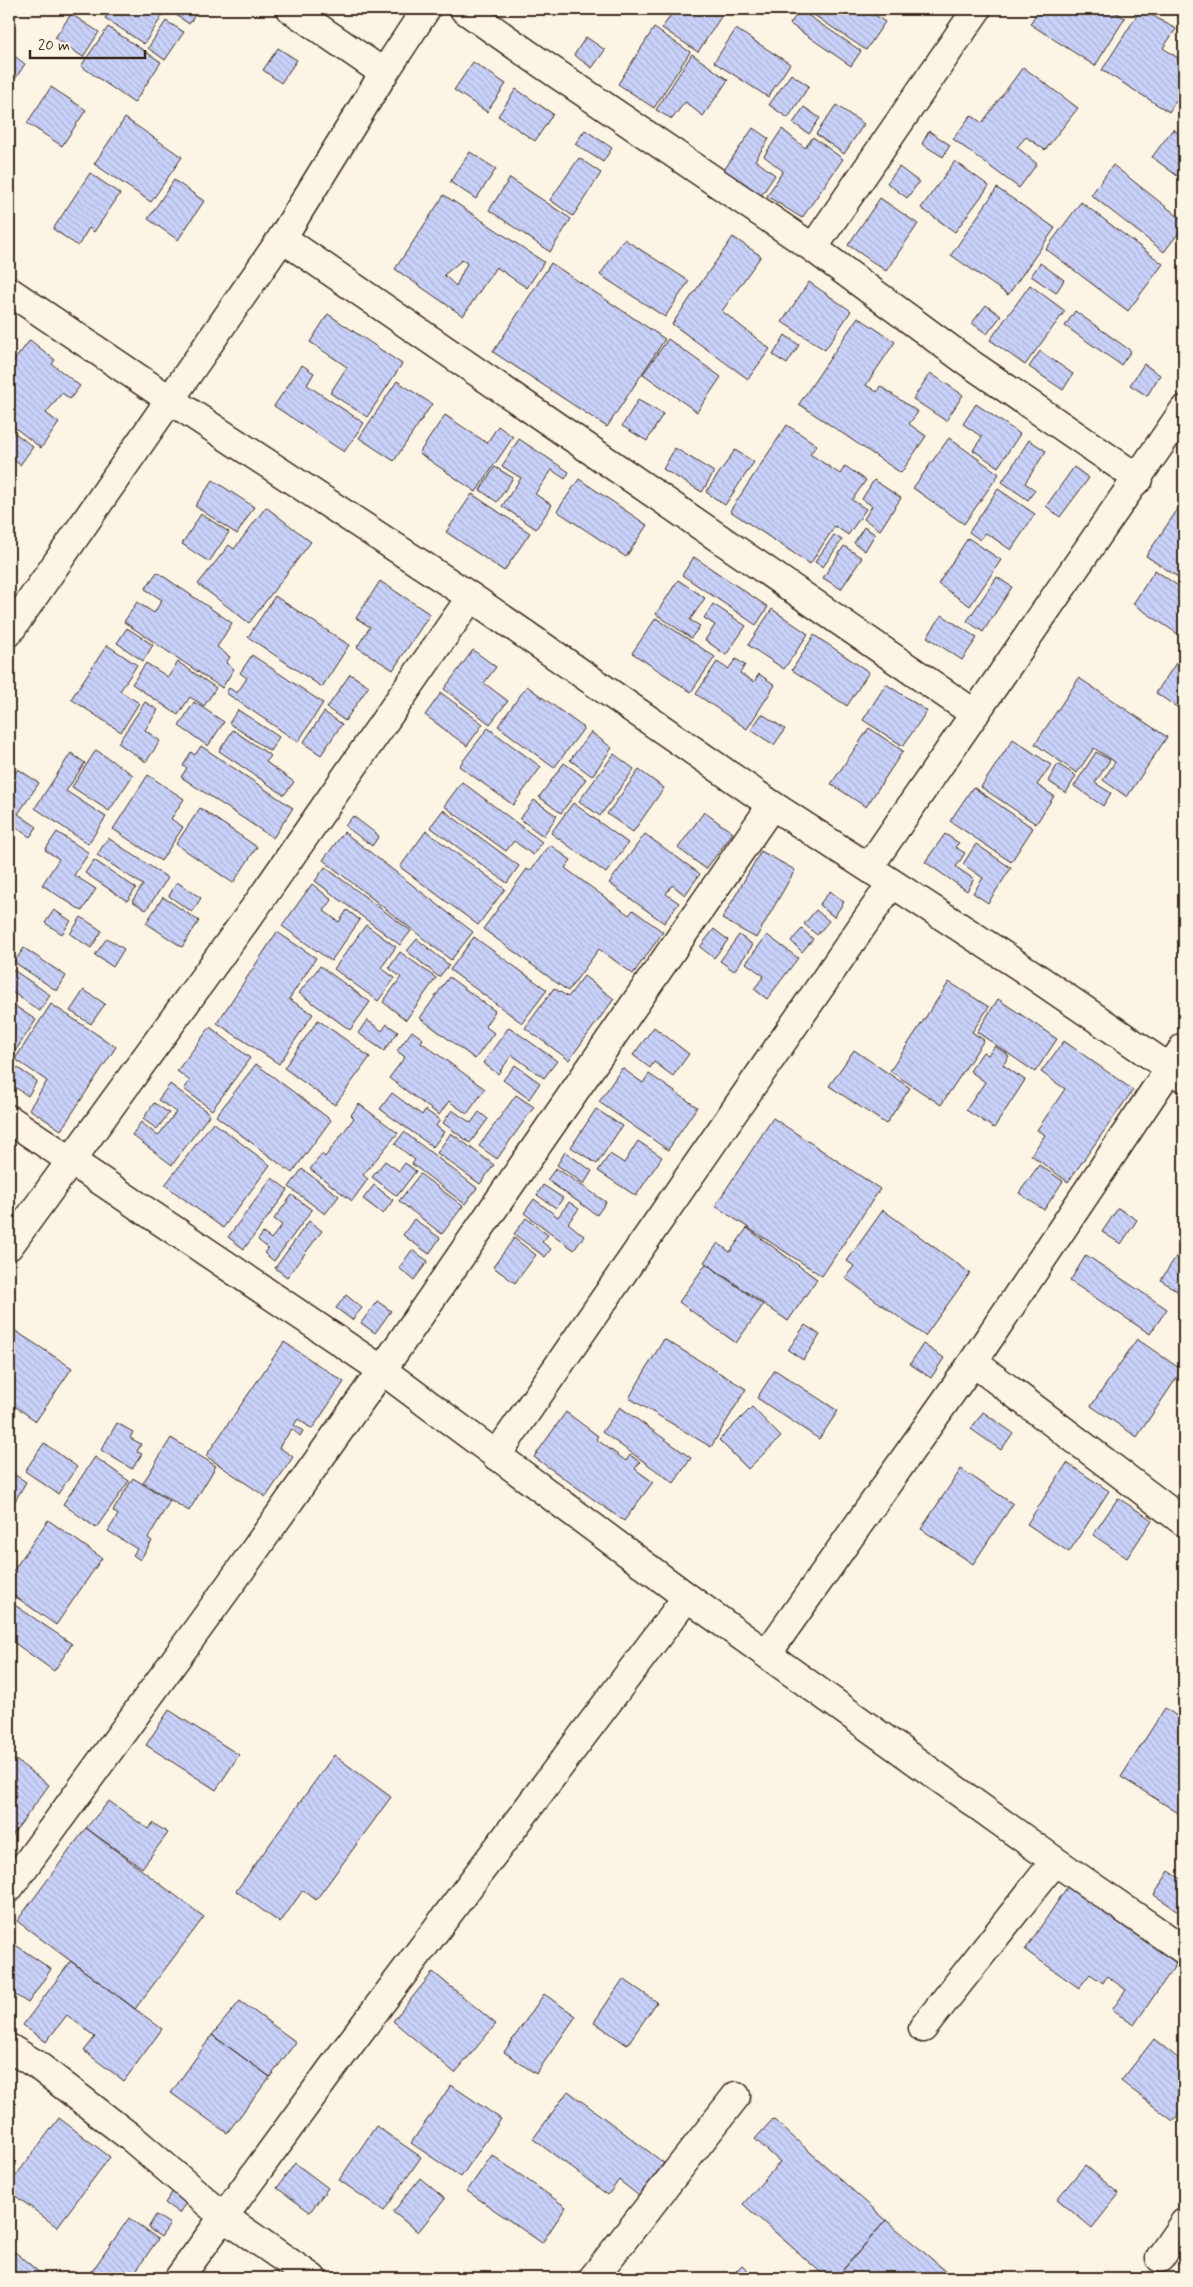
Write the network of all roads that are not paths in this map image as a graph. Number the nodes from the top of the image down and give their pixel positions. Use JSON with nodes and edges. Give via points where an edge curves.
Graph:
{"nodes":[{"id":1,"x":291,"y":9,"type":"edge"},
{"id":2,"x":426,"y":9,"type":"edge"},
{"id":3,"x":464,"y":9,"type":"edge"},
{"id":4,"x":977,"y":9,"type":"edge"},
{"id":5,"x":384,"y":73,"type":"junction"},
{"id":6,"x":282,"y":238,"type":"junction"},
{"id":7,"x":813,"y":248,"type":"junction"},
{"id":8,"x":9,"y":291,"type":"edge"},
{"id":9,"x":169,"y":399,"type":"junction"},
{"id":10,"x":1184,"y":410,"type":"edge"},
{"id":11,"x":1139,"y":479,"type":"junction"},
{"id":12,"x":471,"y":597,"type":"junction"},
{"id":13,"x":9,"y":632,"type":"edge"},
{"id":14,"x":975,"y":714,"type":"junction"},
{"id":15,"x":772,"y":805,"type":"junction"},
{"id":16,"x":869,"y":867,"type":"junction"},
{"id":17,"x":892,"y":883,"type":"junction"},
{"id":18,"x":1180,"y":1064,"type":"edge"},
{"id":19,"x":9,"y":1119,"type":"edge"},
{"id":20,"x":70,"y":1162,"type":"junction"},
{"id":21,"x":9,"y":1246,"type":"edge"},
{"id":22,"x":973,"y":1362,"type":"junction"},
{"id":23,"x":382,"y":1370,"type":"junction"},
{"id":24,"x":496,"y":1456,"type":"junction"},
{"id":25,"x":1184,"y":1522,"type":"edge"},
{"id":26,"x":686,"y":1597,"type":"junction"},
{"id":27,"x":767,"y":1654,"type":"junction"},
{"id":28,"x":1055,"y":1861,"type":"junction"},
{"id":29,"x":9,"y":1888,"type":"edge"},
{"id":30,"x":1184,"y":1950,"type":"edge"},
{"id":31,"x":923,"y":2028,"type":"dead end"},
{"id":32,"x":9,"y":2048,"type":"edge"},
{"id":33,"x":736,"y":2096,"type":"dead end"},
{"id":34,"x":224,"y":2217,"type":"junction"},
{"id":35,"x":1184,"y":2223,"type":"edge"},
{"id":36,"x":1160,"y":2258,"type":"dead end"},
{"id":37,"x":179,"y":2278,"type":"edge"},
{"id":38,"x":312,"y":2278,"type":"edge"},
{"id":39,"x":593,"y":2278,"type":"edge"}],
"edges":[{"from":1,"to":5,"type":"street"},
{"from":2,"to":5,"type":"street"},
{"from":3,"to":7,"type":"street"},
{"from":4,"to":7,"type":"street"},
{"from":5,"to":6,"type":"street"},
{"from":6,"to":9,"type":"street"},
{"from":6,"to":14,"type":"street"},
{"from":7,"to":11,"type":"street","via":[[964,360]]},
{"from":8,"to":9,"type":"street"},
{"from":9,"to":12,"type":"street"},
{"from":9,"to":13,"type":"street"},
{"from":10,"to":11,"type":"street"},
{"from":11,"to":14,"type":"street"},
{"from":12,"to":15,"type":"street"},
{"from":12,"to":20,"type":"street","via":[[256,906]]},
{"from":14,"to":16,"type":"street"},
{"from":15,"to":16,"type":"street"},
{"from":15,"to":23,"type":"street"},
{"from":16,"to":17,"type":"street"},
{"from":17,"to":18,"type":"street","via":[[1024,969]]},
{"from":17,"to":24,"type":"street"},
{"from":18,"to":22,"type":"street"},
{"from":19,"to":20,"type":"street"},
{"from":20,"to":21,"type":"street"},
{"from":20,"to":23,"type":"street"},
{"from":22,"to":25,"type":"street"},
{"from":22,"to":27,"type":"street"},
{"from":23,"to":24,"type":"street"},
{"from":23,"to":29,"type":"street"},
{"from":24,"to":26,"type":"street"},
{"from":26,"to":27,"type":"street"},
{"from":26,"to":34,"type":"street"},
{"from":27,"to":28,"type":"street"},
{"from":28,"to":30,"type":"street"},
{"from":28,"to":31,"type":"street"},
{"from":32,"to":34,"type":"street","via":[[37,2065],[134,2140]]},
{"from":33,"to":39,"type":"street"},
{"from":34,"to":37,"type":"street"},
{"from":34,"to":38,"type":"street"},
{"from":35,"to":36,"type":"street"}]}
